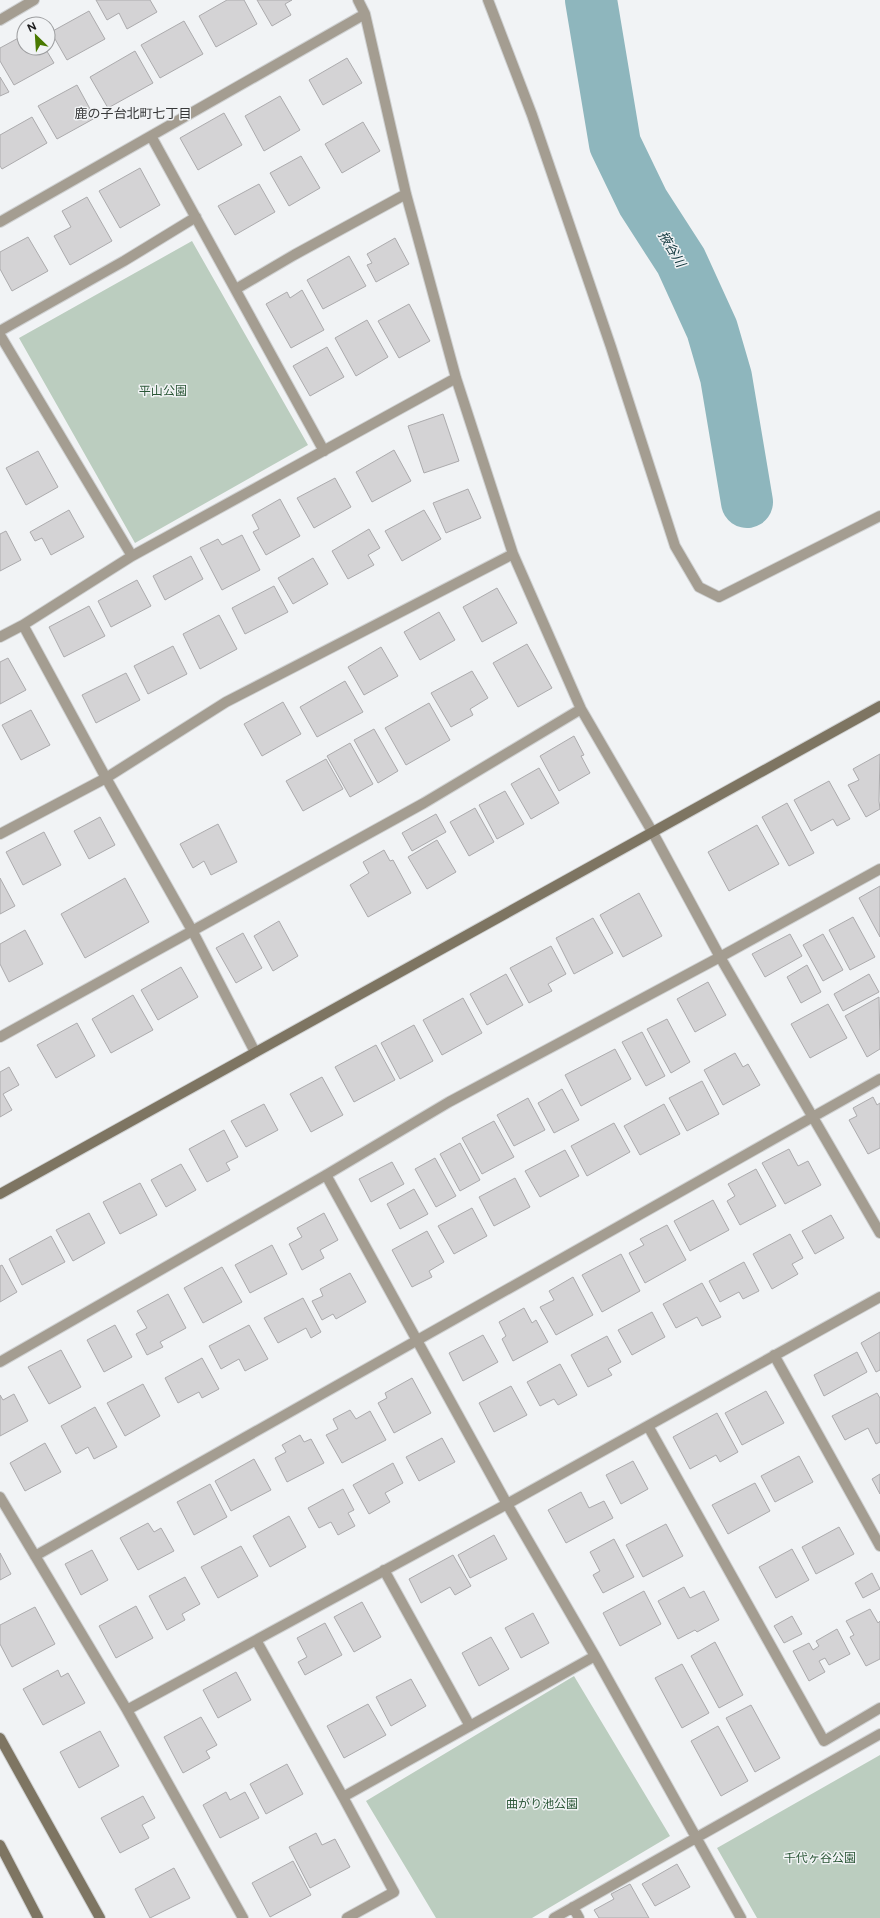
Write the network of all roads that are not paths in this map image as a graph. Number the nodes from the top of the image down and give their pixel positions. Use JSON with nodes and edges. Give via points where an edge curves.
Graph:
{"nodes":[{"id":1,"x":34,"y":0,"type":"edge"},
{"id":2,"x":358,"y":0,"type":"edge"},
{"id":3,"x":488,"y":0,"type":"edge"},
{"id":4,"x":365,"y":14,"type":"junction"},
{"id":5,"x":0,"y":20,"type":"edge"},
{"id":6,"x":151,"y":136,"type":"junction"},
{"id":7,"x":406,"y":194,"type":"junction"},
{"id":8,"x":196,"y":217,"type":"junction"},
{"id":9,"x":0,"y":222,"type":"edge"},
{"id":10,"x":236,"y":289,"type":"junction"},
{"id":11,"x":0,"y":331,"type":"edge"},
{"id":12,"x":0,"y":335,"type":"edge"},
{"id":13,"x":456,"y":378,"type":"junction"},
{"id":14,"x":324,"y":451,"type":"junction"},
{"id":15,"x":880,"y":516,"type":"edge"},
{"id":16,"x":513,"y":554,"type":"junction"},
{"id":17,"x":132,"y":556,"type":"junction"},
{"id":18,"x":24,"y":625,"type":"junction"},
{"id":19,"x":0,"y":638,"type":"edge"},
{"id":20,"x":880,"y":706,"type":"edge"},
{"id":21,"x":581,"y":709,"type":"junction"},
{"id":22,"x":106,"y":778,"type":"junction"},
{"id":23,"x":653,"y":833,"type":"junction"},
{"id":24,"x":0,"y":834,"type":"edge"},
{"id":25,"x":880,"y":869,"type":"edge"},
{"id":26,"x":193,"y":932,"type":"junction"},
{"id":27,"x":720,"y":957,"type":"junction"},
{"id":28,"x":0,"y":1037,"type":"edge"},
{"id":29,"x":255,"y":1052,"type":"junction"},
{"id":30,"x":880,"y":1079,"type":"edge"},
{"id":31,"x":812,"y":1117,"type":"junction"},
{"id":32,"x":326,"y":1175,"type":"junction"},
{"id":33,"x":0,"y":1194,"type":"edge"},
{"id":34,"x":880,"y":1233,"type":"edge"},
{"id":35,"x":880,"y":1297,"type":"edge"},
{"id":36,"x":416,"y":1340,"type":"junction"},
{"id":37,"x":774,"y":1355,"type":"junction"},
{"id":38,"x":0,"y":1362,"type":"edge"},
{"id":39,"x":648,"y":1426,"type":"junction"},
{"id":40,"x":0,"y":1497,"type":"edge"},
{"id":41,"x":507,"y":1504,"type":"junction"},
{"id":42,"x":880,"y":1546,"type":"edge"},
{"id":43,"x":35,"y":1556,"type":"junction"},
{"id":44,"x":384,"y":1570,"type":"junction"},
{"id":45,"x":256,"y":1640,"type":"junction"},
{"id":46,"x":595,"y":1656,"type":"junction"},
{"id":47,"x":880,"y":1708,"type":"edge"},
{"id":48,"x":127,"y":1710,"type":"junction"},
{"id":49,"x":470,"y":1726,"type":"junction"},
{"id":50,"x":880,"y":1734,"type":"edge"},
{"id":51,"x":0,"y":1738,"type":"edge"},
{"id":52,"x":343,"y":1797,"type":"junction"},
{"id":53,"x":696,"y":1838,"type":"junction"},
{"id":54,"x":0,"y":1845,"type":"edge"},
{"id":55,"x":574,"y":1907,"type":"junction"},
{"id":56,"x":38,"y":1918,"type":"edge"},
{"id":57,"x":100,"y":1918,"type":"edge"},
{"id":58,"x":243,"y":1918,"type":"edge"},
{"id":59,"x":347,"y":1918,"type":"edge"},
{"id":60,"x":554,"y":1918,"type":"edge"},
{"id":61,"x":579,"y":1918,"type":"edge"},
{"id":62,"x":741,"y":1918,"type":"edge"}],
"edges":[{"from":1,"to":5,"type":"street"},
{"from":2,"to":4,"type":"street"},
{"from":3,"to":15,"type":"street","via":[[532,115],[675,546],[699,587],[719,596]]},
{"from":4,"to":6,"type":"street"},
{"from":4,"to":7,"type":"street"},
{"from":6,"to":8,"type":"street"},
{"from":6,"to":9,"type":"street"},
{"from":7,"to":10,"type":"street"},
{"from":7,"to":13,"type":"street"},
{"from":8,"to":10,"type":"street"},
{"from":8,"to":11,"type":"street"},
{"from":10,"to":14,"type":"street"},
{"from":12,"to":17,"type":"street"},
{"from":13,"to":14,"type":"street"},
{"from":13,"to":16,"type":"street"},
{"from":14,"to":17,"type":"street"},
{"from":16,"to":21,"type":"street"},
{"from":16,"to":22,"type":"street","via":[[226,702]]},
{"from":17,"to":18,"type":"street"},
{"from":18,"to":19,"type":"street"},
{"from":18,"to":22,"type":"street"},
{"from":20,"to":23,"type":"street"},
{"from":21,"to":23,"type":"street"},
{"from":21,"to":26,"type":"street","via":[[424,803]]},
{"from":22,"to":24,"type":"street"},
{"from":22,"to":26,"type":"street"},
{"from":23,"to":27,"type":"street"},
{"from":23,"to":29,"type":"street"},
{"from":25,"to":27,"type":"street"},
{"from":26,"to":28,"type":"street"},
{"from":26,"to":29,"type":"street"},
{"from":27,"to":31,"type":"street"},
{"from":27,"to":32,"type":"street","via":[[449,1102]]},
{"from":29,"to":33,"type":"street"},
{"from":30,"to":31,"type":"street"},
{"from":31,"to":34,"type":"street"},
{"from":31,"to":36,"type":"street"},
{"from":32,"to":36,"type":"street"},
{"from":32,"to":38,"type":"street"},
{"from":35,"to":37,"type":"street"},
{"from":36,"to":41,"type":"street"},
{"from":36,"to":43,"type":"street"},
{"from":37,"to":39,"type":"street"},
{"from":37,"to":42,"type":"street"},
{"from":39,"to":41,"type":"street"},
{"from":39,"to":47,"type":"street","via":[[824,1741]]},
{"from":40,"to":43,"type":"street"},
{"from":41,"to":44,"type":"street"},
{"from":41,"to":46,"type":"street"},
{"from":43,"to":48,"type":"street"},
{"from":44,"to":45,"type":"street"},
{"from":44,"to":49,"type":"street"},
{"from":45,"to":48,"type":"street"},
{"from":45,"to":52,"type":"street"},
{"from":46,"to":49,"type":"street"},
{"from":46,"to":53,"type":"street"},
{"from":48,"to":58,"type":"street"},
{"from":49,"to":52,"type":"street"},
{"from":50,"to":53,"type":"street"},
{"from":51,"to":57,"type":"street"},
{"from":52,"to":59,"type":"street","via":[[394,1892]]},
{"from":53,"to":55,"type":"street"},
{"from":53,"to":62,"type":"street"},
{"from":54,"to":56,"type":"street"},
{"from":55,"to":60,"type":"street"},
{"from":55,"to":61,"type":"street"}]}
